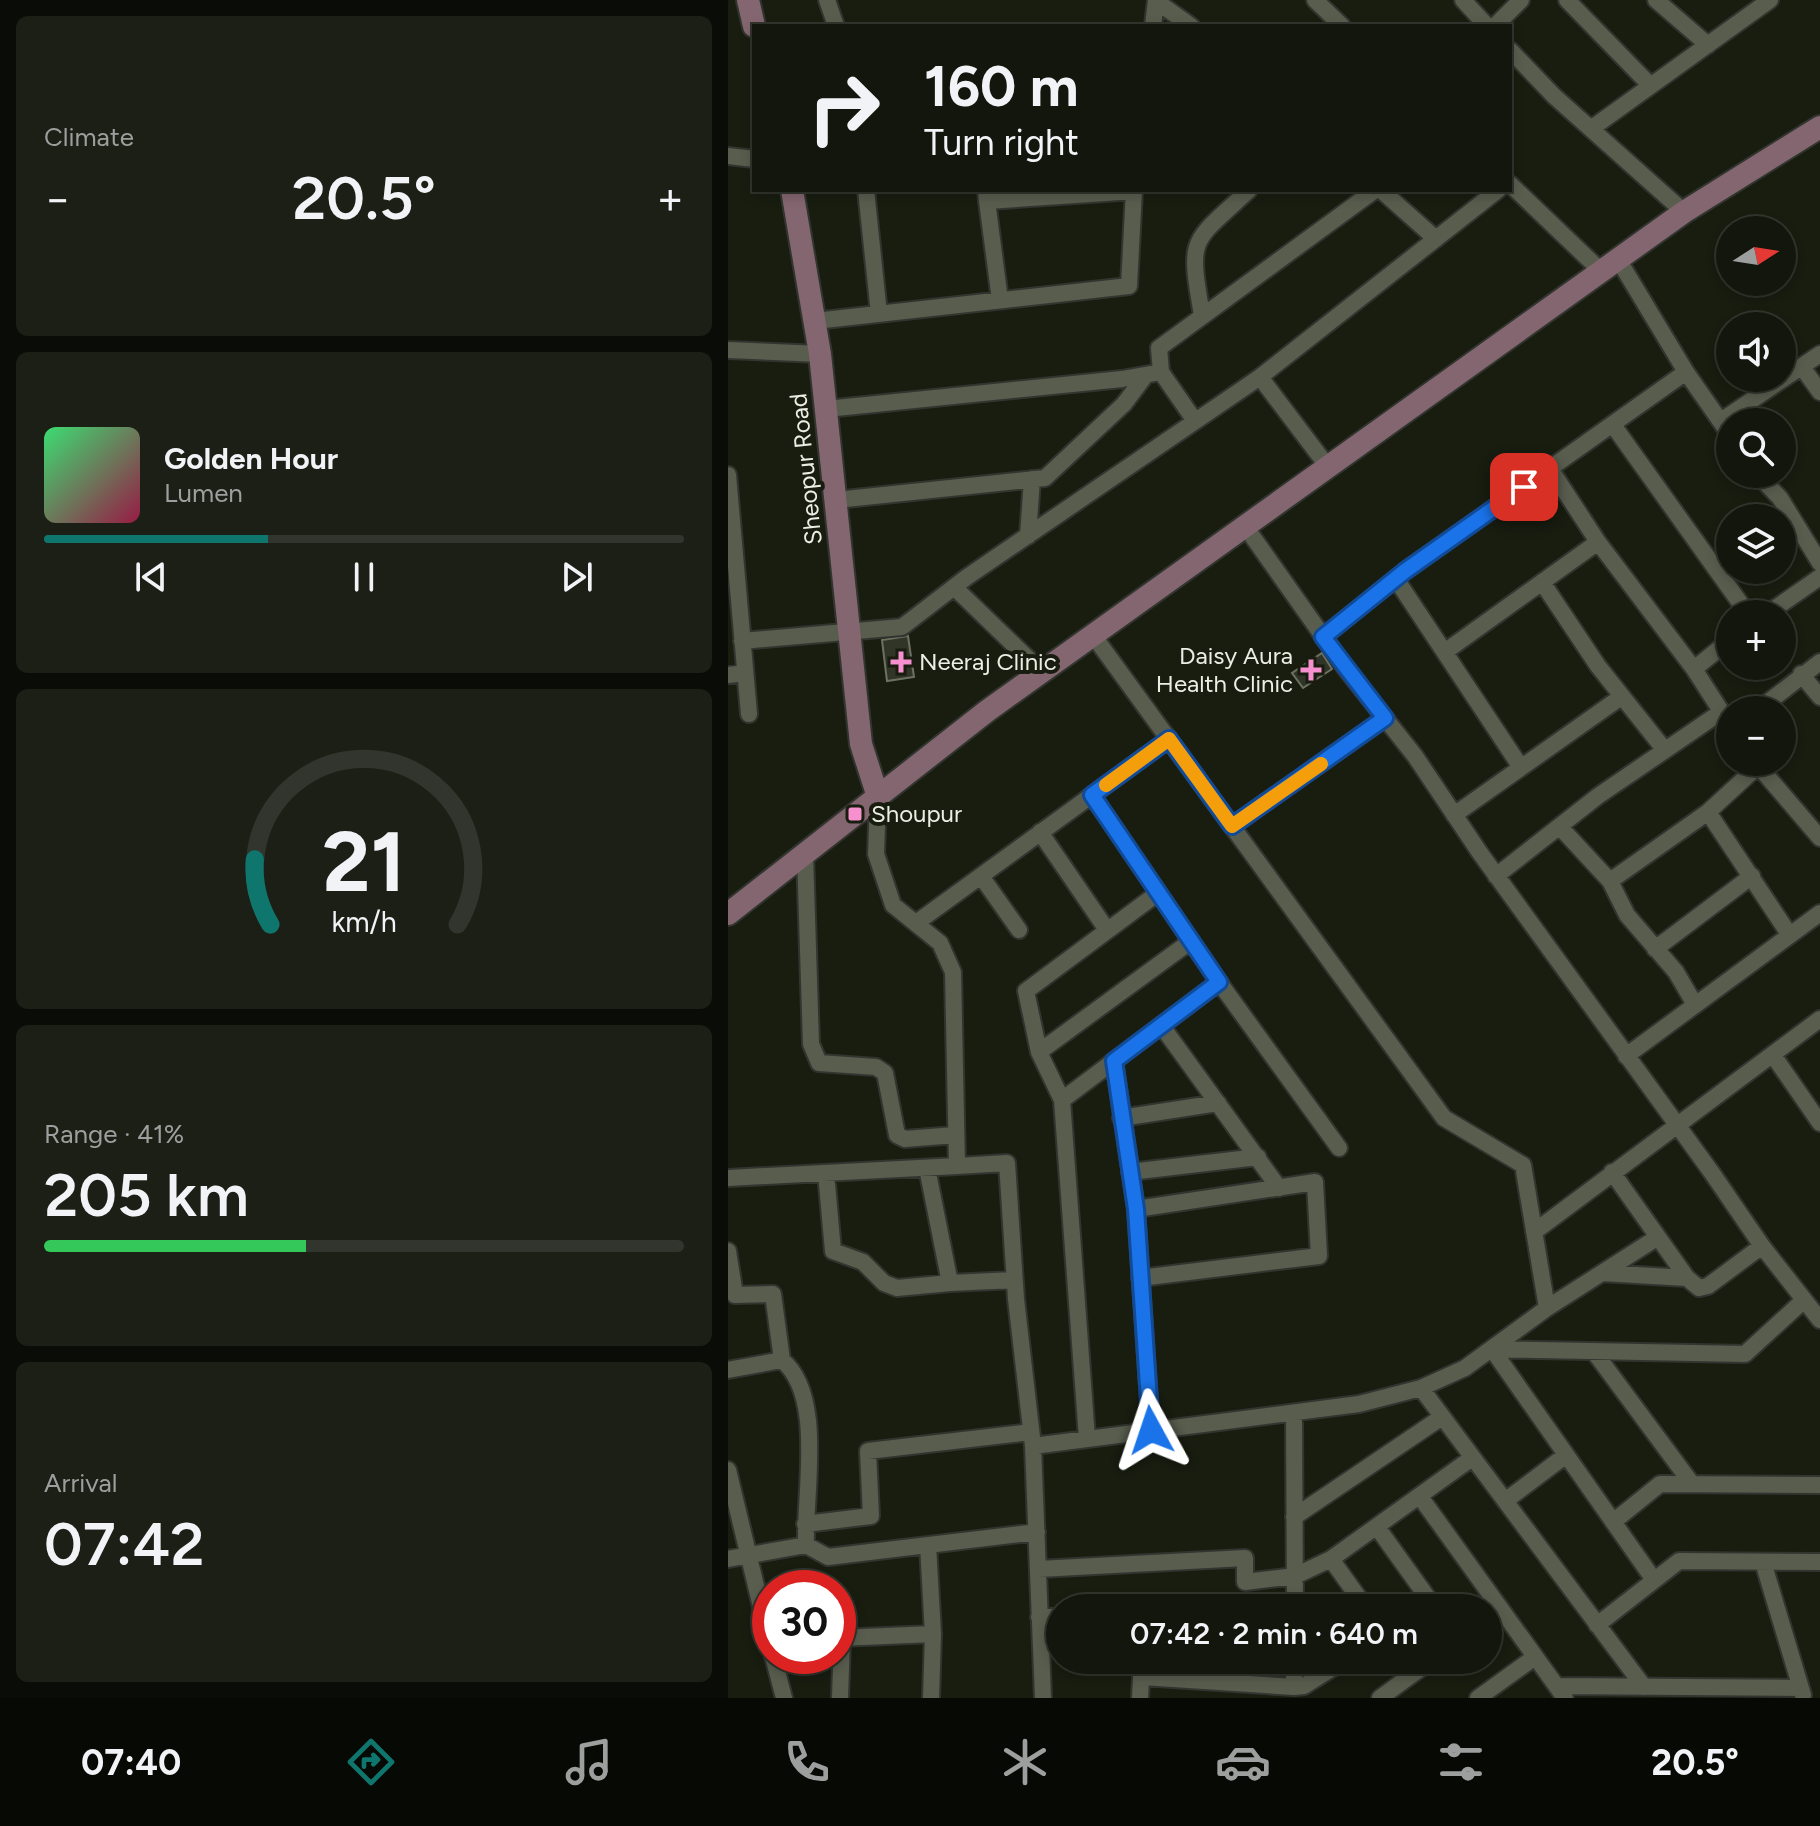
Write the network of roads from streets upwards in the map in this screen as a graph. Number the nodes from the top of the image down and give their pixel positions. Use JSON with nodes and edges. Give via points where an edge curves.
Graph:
{"nodes":[{"id":1,"x":748,"y":0,"type":"edge"},
{"id":2,"x":827,"y":0,"type":"edge"},
{"id":3,"x":1156,"y":0,"type":"edge"},
{"id":4,"x":1463,"y":0,"type":"edge"},
{"id":5,"x":1521,"y":0,"type":"edge"},
{"id":6,"x":1567,"y":0,"type":"edge"},
{"id":7,"x":1656,"y":0,"type":"edge"},
{"id":8,"x":1770,"y":0,"type":"edge"},
{"id":9,"x":1324,"y":3,"type":"edge"},
{"id":10,"x":1750,"y":5,"type":"edge"},
{"id":11,"x":754,"y":24,"type":"edge"},
{"id":12,"x":835,"y":24,"type":"edge"},
{"id":13,"x":1153,"y":24,"type":"edge"},
{"id":14,"x":1188,"y":24,"type":"edge"},
{"id":15,"x":1340,"y":24,"type":"edge"},
{"id":16,"x":1485,"y":24,"type":"edge"},
{"id":17,"x":1497,"y":24,"type":"edge"},
{"id":18,"x":1708,"y":45,"type":"junction"},
{"id":19,"x":1512,"y":52,"type":"edge"},
{"id":20,"x":1649,"y":84,"type":"junction"},
{"id":21,"x":1820,"y":127,"type":"edge"},
{"id":22,"x":1592,"y":128,"type":"junction"},
{"id":23,"x":728,"y":156,"type":"edge"},
{"id":24,"x":752,"y":159,"type":"edge"},
{"id":25,"x":1512,"y":186,"type":"edge"},
{"id":26,"x":792,"y":192,"type":"edge"},
{"id":27,"x":866,"y":192,"type":"edge"},
{"id":28,"x":1075,"y":192,"type":"edge"},
{"id":29,"x":1134,"y":192,"type":"edge"},
{"id":30,"x":1247,"y":192,"type":"edge"},
{"id":31,"x":1375,"y":192,"type":"edge"},
{"id":32,"x":1380,"y":192,"type":"edge"},
{"id":33,"x":1495,"y":192,"type":"edge"},
{"id":34,"x":986,"y":195,"type":"edge"},
{"id":35,"x":1684,"y":212,"type":"junction"},
{"id":36,"x":1436,"y":239,"type":"junction"},
{"id":37,"x":1610,"y":265,"type":"junction"},
{"id":38,"x":1000,"y":300,"type":"junction"},
{"id":39,"x":879,"y":314,"type":"junction"},
{"id":40,"x":1202,"y":315,"type":"junction"},
{"id":41,"x":815,"y":321,"type":"junction"},
{"id":42,"x":728,"y":350,"type":"edge"},
{"id":43,"x":820,"y":354,"type":"junction"},
{"id":44,"x":1820,"y":354,"type":"edge"},
{"id":45,"x":1802,"y":367,"type":"junction"},
{"id":46,"x":1686,"y":372,"type":"junction"},
{"id":47,"x":1153,"y":374,"type":"junction"},
{"id":48,"x":1260,"y":377,"type":"junction"},
{"id":49,"x":1820,"y":392,"type":"edge"},
{"id":50,"x":1751,"y":408,"type":"edge"},
{"id":51,"x":826,"y":409,"type":"junction"},
{"id":52,"x":1716,"y":414,"type":"edge"},
{"id":53,"x":1195,"y":421,"type":"junction"},
{"id":54,"x":1613,"y":425,"type":"junction"},
{"id":55,"x":1328,"y":467,"type":"junction"},
{"id":56,"x":1551,"y":470,"type":"junction"},
{"id":57,"x":728,"y":475,"type":"edge"},
{"id":58,"x":1032,"y":479,"type":"junction"},
{"id":59,"x":1770,"y":488,"type":"edge"},
{"id":60,"x":836,"y":500,"type":"junction"},
{"id":61,"x":729,"y":505,"type":"edge"},
{"id":62,"x":1245,"y":526,"type":"junction"},
{"id":63,"x":1028,"y":536,"type":"junction"},
{"id":64,"x":1598,"y":542,"type":"junction"},
{"id":65,"x":1820,"y":563,"type":"edge"},
{"id":66,"x":1820,"y":577,"type":"edge"},
{"id":67,"x":1396,"y":579,"type":"junction"},
{"id":68,"x":1542,"y":582,"type":"junction"},
{"id":69,"x":954,"y":587,"type":"junction"},
{"id":70,"x":1738,"y":600,"type":"edge"},
{"id":71,"x":1787,"y":600,"type":"edge"},
{"id":72,"x":850,"y":632,"type":"junction"},
{"id":73,"x":1093,"y":635,"type":"junction"},
{"id":74,"x":1323,"y":637,"type":"junction"},
{"id":75,"x":742,"y":641,"type":"junction"},
{"id":76,"x":1446,"y":651,"type":"junction"},
{"id":77,"x":1716,"y":651,"type":"edge"},
{"id":78,"x":1820,"y":662,"type":"edge"},
{"id":79,"x":1694,"y":669,"type":"junction"},
{"id":80,"x":1042,"y":672,"type":"junction"},
{"id":81,"x":736,"y":674,"type":"edge"},
{"id":82,"x":1801,"y":674,"type":"junction"},
{"id":83,"x":1775,"y":696,"type":"edge"},
{"id":84,"x":1621,"y":697,"type":"junction"},
{"id":85,"x":1820,"y":697,"type":"edge"},
{"id":86,"x":1716,"y":703,"type":"edge"},
{"id":87,"x":749,"y":714,"type":"dead end"},
{"id":88,"x":1385,"y":718,"type":"junction"},
{"id":89,"x":1716,"y":723,"type":"edge"},
{"id":90,"x":1169,"y":739,"type":"junction"},
{"id":91,"x":1664,"y":749,"type":"junction"},
{"id":92,"x":1520,"y":766,"type":"junction"},
{"id":93,"x":1745,"y":776,"type":"edge"},
{"id":94,"x":1770,"y":776,"type":"edge"},
{"id":95,"x":1092,"y":795,"type":"junction"},
{"id":96,"x":878,"y":797,"type":"junction"},
{"id":97,"x":1708,"y":812,"type":"junction"},
{"id":98,"x":1454,"y":815,"type":"junction"},
{"id":99,"x":1814,"y":818,"type":"edge"},
{"id":100,"x":1232,"y":826,"type":"junction"},
{"id":101,"x":1560,"y":827,"type":"junction"},
{"id":102,"x":1040,"y":832,"type":"junction"},
{"id":103,"x":1820,"y":838,"type":"edge"},
{"id":104,"x":805,"y":854,"type":"junction"},
{"id":105,"x":981,"y":876,"type":"junction"},
{"id":106,"x":1496,"y":876,"type":"junction"},
{"id":107,"x":1752,"y":876,"type":"junction"},
{"id":108,"x":1610,"y":881,"type":"junction"},
{"id":109,"x":1158,"y":893,"type":"junction"},
{"id":110,"x":1820,"y":913,"type":"edge"},
{"id":111,"x":728,"y":914,"type":"edge"},
{"id":112,"x":916,"y":923,"type":"junction"},
{"id":113,"x":1019,"y":930,"type":"dead end"},
{"id":114,"x":1107,"y":930,"type":"junction"},
{"id":115,"x":1789,"y":934,"type":"junction"},
{"id":116,"x":1191,"y":941,"type":"junction"},
{"id":117,"x":1655,"y":949,"type":"junction"},
{"id":118,"x":1219,"y":982,"type":"junction"},
{"id":119,"x":1694,"y":1003,"type":"junction"},
{"id":120,"x":1820,"y":1019,"type":"edge"},
{"id":121,"x":1161,"y":1025,"type":"junction"},
{"id":122,"x":1039,"y":1052,"type":"junction"},
{"id":123,"x":1773,"y":1055,"type":"junction"},
{"id":124,"x":1626,"y":1056,"type":"junction"},
{"id":125,"x":1114,"y":1061,"type":"junction"},
{"id":126,"x":1062,"y":1100,"type":"junction"},
{"id":127,"x":1218,"y":1103,"type":"junction"},
{"id":128,"x":1121,"y":1118,"type":"junction"},
{"id":129,"x":1676,"y":1123,"type":"junction"},
{"id":130,"x":1820,"y":1123,"type":"edge"},
{"id":131,"x":955,"y":1135,"type":"junction"},
{"id":132,"x":1339,"y":1148,"type":"dead end"},
{"id":133,"x":1258,"y":1157,"type":"junction"},
{"id":134,"x":957,"y":1166,"type":"junction"},
{"id":135,"x":927,"y":1168,"type":"junction"},
{"id":136,"x":1130,"y":1172,"type":"junction"},
{"id":137,"x":1612,"y":1172,"type":"junction"},
{"id":138,"x":826,"y":1173,"type":"junction"},
{"id":139,"x":728,"y":1178,"type":"edge"},
{"id":140,"x":1279,"y":1188,"type":"junction"},
{"id":141,"x":1136,"y":1209,"type":"junction"},
{"id":142,"x":1534,"y":1232,"type":"junction"},
{"id":143,"x":1658,"y":1237,"type":"junction"},
{"id":144,"x":1762,"y":1246,"type":"junction"},
{"id":145,"x":728,"y":1251,"type":"edge"},
{"id":146,"x":1602,"y":1273,"type":"junction"},
{"id":147,"x":1140,"y":1278,"type":"junction"},
{"id":148,"x":1687,"y":1278,"type":"junction"},
{"id":149,"x":1014,"y":1280,"type":"junction"},
{"id":150,"x":950,"y":1283,"type":"junction"},
{"id":151,"x":1804,"y":1300,"type":"junction"},
{"id":152,"x":1547,"y":1308,"type":"junction"},
{"id":153,"x":1820,"y":1320,"type":"edge"},
{"id":154,"x":1492,"y":1349,"type":"junction"},
{"id":155,"x":1595,"y":1353,"type":"junction"},
{"id":156,"x":782,"y":1360,"type":"junction"},
{"id":157,"x":728,"y":1370,"type":"edge"},
{"id":158,"x":1421,"y":1388,"type":"junction"},
{"id":159,"x":1294,"y":1413,"type":"junction"},
{"id":160,"x":1442,"y":1417,"type":"junction"},
{"id":161,"x":1151,"y":1430,"type":"junction"},
{"id":162,"x":1087,"y":1438,"type":"junction"},
{"id":163,"x":1032,"y":1439,"type":"junction"},
{"id":164,"x":1566,"y":1455,"type":"junction"},
{"id":165,"x":1472,"y":1458,"type":"junction"},
{"id":166,"x":728,"y":1470,"type":"edge"},
{"id":167,"x":1692,"y":1484,"type":"junction"},
{"id":168,"x":1820,"y":1485,"type":"edge"},
{"id":169,"x":1421,"y":1498,"type":"junction"},
{"id":170,"x":1505,"y":1501,"type":"junction"},
{"id":171,"x":1294,"y":1517,"type":"junction"},
{"id":172,"x":1613,"y":1522,"type":"junction"},
{"id":173,"x":805,"y":1524,"type":"junction"},
{"id":174,"x":1377,"y":1527,"type":"junction"},
{"id":175,"x":1037,"y":1532,"type":"junction"},
{"id":176,"x":806,"y":1545,"type":"junction"},
{"id":177,"x":928,"y":1545,"type":"junction"},
{"id":178,"x":749,"y":1555,"type":"junction"},
{"id":179,"x":728,"y":1559,"type":"edge"},
{"id":180,"x":1331,"y":1559,"type":"junction"},
{"id":181,"x":1763,"y":1562,"type":"junction"},
{"id":182,"x":1820,"y":1562,"type":"edge"},
{"id":183,"x":1039,"y":1569,"type":"junction"},
{"id":184,"x":753,"y":1570,"type":"edge"},
{"id":185,"x":1295,"y":1576,"type":"junction"},
{"id":186,"x":1654,"y":1580,"type":"junction"},
{"id":187,"x":1295,"y":1594,"type":"edge"},
{"id":188,"x":1356,"y":1594,"type":"edge"},
{"id":189,"x":1421,"y":1594,"type":"edge"},
{"id":190,"x":1482,"y":1594,"type":"edge"},
{"id":191,"x":1039,"y":1617,"type":"junction"},
{"id":192,"x":1046,"y":1617,"type":"edge"},
{"id":193,"x":1502,"y":1622,"type":"edge"},
{"id":194,"x":1597,"y":1625,"type":"junction"},
{"id":195,"x":933,"y":1634,"type":"junction"},
{"id":196,"x":856,"y":1637,"type":"edge"},
{"id":197,"x":1535,"y":1657,"type":"junction"},
{"id":198,"x":778,"y":1674,"type":"edge"},
{"id":199,"x":840,"y":1674,"type":"edge"},
{"id":200,"x":1142,"y":1674,"type":"edge"},
{"id":201,"x":1190,"y":1674,"type":"edge"},
{"id":202,"x":1294,"y":1674,"type":"edge"},
{"id":203,"x":1323,"y":1674,"type":"edge"},
{"id":204,"x":1402,"y":1674,"type":"edge"},
{"id":205,"x":1294,"y":1687,"type":"junction"},
{"id":206,"x":1644,"y":1687,"type":"junction"},
{"id":207,"x":1561,"y":1692,"type":"edge"},
{"id":208,"x":1802,"y":1693,"type":"edge"},
{"id":209,"x":784,"y":1698,"type":"edge"},
{"id":210,"x":840,"y":1698,"type":"edge"},
{"id":211,"x":931,"y":1698,"type":"edge"},
{"id":212,"x":1043,"y":1698,"type":"edge"},
{"id":213,"x":1140,"y":1698,"type":"edge"},
{"id":214,"x":1380,"y":1698,"type":"edge"},
{"id":215,"x":1478,"y":1698,"type":"edge"}],
"edges":[{"from":1,"to":11,"type":"street"},
{"from":2,"to":12,"type":"street"},
{"from":3,"to":13,"type":"street"},
{"from":3,"to":14,"type":"street"},
{"from":4,"to":16,"type":"street"},
{"from":5,"to":17,"type":"street"},
{"from":6,"to":20,"type":"street"},
{"from":7,"to":18,"type":"street"},
{"from":8,"to":10,"type":"street"},
{"from":9,"to":15,"type":"street"},
{"from":10,"to":18,"type":"street"},
{"from":18,"to":20,"type":"street"},
{"from":19,"to":22,"type":"street"},
{"from":20,"to":22,"type":"street"},
{"from":21,"to":35,"type":"street"},
{"from":22,"to":35,"type":"street"},
{"from":23,"to":24,"type":"street"},
{"from":25,"to":37,"type":"street"},
{"from":26,"to":41,"type":"street","name":"Sheopur Road"},
{"from":27,"to":39,"type":"street"},
{"from":28,"to":34,"type":"street"},
{"from":29,"to":38,"type":"street","via":[[1129,286]]},
{"from":30,"to":40,"type":"street","via":[[1198,238],[1192,259]]},
{"from":31,"to":40,"type":"street"},
{"from":32,"to":36,"type":"street"},
{"from":33,"to":36,"type":"street"},
{"from":34,"to":38,"type":"street"},
{"from":35,"to":37,"type":"street"},
{"from":36,"to":48,"type":"street"},
{"from":37,"to":46,"type":"street"},
{"from":37,"to":55,"type":"street"},
{"from":38,"to":39,"type":"street"},
{"from":39,"to":41,"type":"street"},
{"from":40,"to":47,"type":"street","via":[[1159,348]]},
{"from":41,"to":43,"type":"street","name":"Sheopur Road"},
{"from":42,"to":43,"type":"street"},
{"from":43,"to":51,"type":"street","name":"Sheopur Road"},
{"from":44,"to":45,"type":"street"},
{"from":45,"to":49,"type":"street"},
{"from":45,"to":50,"type":"street"},
{"from":46,"to":52,"type":"street"},
{"from":46,"to":54,"type":"street"},
{"from":47,"to":51,"type":"street"},
{"from":47,"to":53,"type":"street"},
{"from":47,"to":58,"type":"street","via":[[1045,478]]},
{"from":48,"to":53,"type":"street"},
{"from":48,"to":55,"type":"street"},
{"from":51,"to":60,"type":"street","name":"Sheopur Road"},
{"from":53,"to":63,"type":"street"},
{"from":54,"to":56,"type":"street"},
{"from":54,"to":70,"type":"street"},
{"from":55,"to":62,"type":"street"},
{"from":56,"to":64,"type":"street"},
{"from":56,"to":67,"type":"street"},
{"from":57,"to":61,"type":"street"},
{"from":58,"to":60,"type":"street"},
{"from":58,"to":63,"type":"street"},
{"from":59,"to":65,"type":"street"},
{"from":60,"to":72,"type":"street","name":"Sheopur Road"},
{"from":61,"to":75,"type":"street"},
{"from":62,"to":73,"type":"street"},
{"from":62,"to":74,"type":"street"},
{"from":63,"to":69,"type":"street"},
{"from":64,"to":68,"type":"street"},
{"from":64,"to":79,"type":"street"},
{"from":66,"to":71,"type":"street"},
{"from":67,"to":74,"type":"street"},
{"from":67,"to":76,"type":"street"},
{"from":68,"to":76,"type":"street"},
{"from":68,"to":84,"type":"street"},
{"from":69,"to":72,"type":"street","via":[[902,627]]},
{"from":69,"to":80,"type":"street"},
{"from":72,"to":75,"type":"street"},
{"from":72,"to":96,"type":"street","name":"Sheopur Road","via":[[861,744]]},
{"from":73,"to":80,"type":"street"},
{"from":73,"to":90,"type":"street"},
{"from":74,"to":88,"type":"street"},
{"from":75,"to":81,"type":"street"},
{"from":76,"to":92,"type":"street"},
{"from":77,"to":79,"type":"street"},
{"from":78,"to":82,"type":"street"},
{"from":79,"to":86,"type":"street"},
{"from":80,"to":96,"type":"street"},
{"from":81,"to":87,"type":"street"},
{"from":82,"to":83,"type":"street"},
{"from":82,"to":85,"type":"street"},
{"from":84,"to":91,"type":"street"},
{"from":84,"to":92,"type":"street"},
{"from":88,"to":98,"type":"street"},
{"from":88,"to":100,"type":"street"},
{"from":89,"to":91,"type":"street"},
{"from":90,"to":95,"type":"street"},
{"from":90,"to":100,"type":"street"},
{"from":91,"to":101,"type":"street"},
{"from":92,"to":98,"type":"street"},
{"from":93,"to":97,"type":"street"},
{"from":94,"to":99,"type":"street"},
{"from":95,"to":102,"type":"street"},
{"from":95,"to":109,"type":"street"},
{"from":96,"to":104,"type":"street"},
{"from":96,"to":112,"type":"street","via":[[876,854],[893,905]]},
{"from":97,"to":107,"type":"street"},
{"from":97,"to":108,"type":"street"},
{"from":98,"to":106,"type":"street"},
{"from":99,"to":103,"type":"street"},
{"from":100,"to":142,"type":"street","via":[[1444,1118],[1523,1165]]},
{"from":101,"to":106,"type":"street"},
{"from":101,"to":108,"type":"street"},
{"from":102,"to":105,"type":"street"},
{"from":102,"to":114,"type":"street"},
{"from":104,"to":111,"type":"street"},
{"from":104,"to":131,"type":"street","via":[[811,1044],[819,1063],[876,1067],[885,1073],[897,1135]]},
{"from":105,"to":112,"type":"street"},
{"from":105,"to":113,"type":"street"},
{"from":106,"to":124,"type":"street"},
{"from":107,"to":115,"type":"street"},
{"from":107,"to":117,"type":"street"},
{"from":108,"to":117,"type":"street","via":[[1627,915]]},
{"from":109,"to":114,"type":"street"},
{"from":109,"to":116,"type":"street"},
{"from":110,"to":115,"type":"street"},
{"from":112,"to":131,"type":"street","via":[[940,943],[953,972]]},
{"from":114,"to":122,"type":"street","via":[[1026,991]]},
{"from":115,"to":119,"type":"street"},
{"from":116,"to":118,"type":"street"},
{"from":116,"to":122,"type":"street"},
{"from":117,"to":119,"type":"street"},
{"from":118,"to":121,"type":"street"},
{"from":118,"to":132,"type":"street"},
{"from":119,"to":124,"type":"street"},
{"from":120,"to":123,"type":"street"},
{"from":121,"to":125,"type":"street"},
{"from":121,"to":127,"type":"street"},
{"from":122,"to":126,"type":"street"},
{"from":123,"to":129,"type":"street"},
{"from":123,"to":130,"type":"street"},
{"from":124,"to":129,"type":"street"},
{"from":125,"to":126,"type":"street"},
{"from":125,"to":128,"type":"street"},
{"from":126,"to":162,"type":"street"},
{"from":127,"to":128,"type":"street"},
{"from":127,"to":133,"type":"street"},
{"from":128,"to":136,"type":"street"},
{"from":129,"to":137,"type":"street"},
{"from":129,"to":144,"type":"street"},
{"from":131,"to":134,"type":"street"},
{"from":133,"to":136,"type":"street"},
{"from":133,"to":140,"type":"street"},
{"from":134,"to":135,"type":"street"},
{"from":134,"to":149,"type":"street","via":[[1007,1163]]},
{"from":135,"to":138,"type":"street"},
{"from":135,"to":150,"type":"street"},
{"from":136,"to":141,"type":"street"},
{"from":137,"to":142,"type":"street"},
{"from":137,"to":143,"type":"street"},
{"from":138,"to":139,"type":"street"},
{"from":138,"to":150,"type":"street","via":[[833,1251],[863,1262],[897,1288]]},
{"from":140,"to":141,"type":"street"},
{"from":140,"to":147,"type":"street","via":[[1315,1182],[1319,1256]]},
{"from":141,"to":147,"type":"street"},
{"from":142,"to":152,"type":"street"},
{"from":143,"to":146,"type":"street"},
{"from":143,"to":148,"type":"street"},
{"from":144,"to":148,"type":"street","via":[[1708,1286],[1699,1288]]},
{"from":144,"to":151,"type":"street"},
{"from":145,"to":156,"type":"street","via":[[735,1295],[773,1294]]},
{"from":146,"to":148,"type":"street"},
{"from":146,"to":152,"type":"street"},
{"from":147,"to":161,"type":"street"},
{"from":149,"to":150,"type":"street"},
{"from":149,"to":163,"type":"street"},
{"from":151,"to":153,"type":"street"},
{"from":151,"to":155,"type":"street","via":[[1745,1354]]},
{"from":152,"to":154,"type":"street"},
{"from":154,"to":155,"type":"street"},
{"from":154,"to":158,"type":"street"},
{"from":154,"to":164,"type":"street"},
{"from":155,"to":167,"type":"street"},
{"from":156,"to":157,"type":"street"},
{"from":156,"to":173,"type":"street","via":[[795,1371],[807,1405]]},
{"from":158,"to":159,"type":"street"},
{"from":158,"to":160,"type":"street"},
{"from":159,"to":161,"type":"street"},
{"from":159,"to":171,"type":"street"},
{"from":160,"to":165,"type":"street"},
{"from":160,"to":171,"type":"street"},
{"from":161,"to":162,"type":"street"},
{"from":162,"to":163,"type":"street"},
{"from":163,"to":173,"type":"street","via":[[868,1451],[871,1516]]},
{"from":163,"to":175,"type":"street"},
{"from":164,"to":170,"type":"street"},
{"from":164,"to":172,"type":"street"},
{"from":165,"to":169,"type":"street"},
{"from":165,"to":170,"type":"street"},
{"from":166,"to":178,"type":"street"},
{"from":167,"to":168,"type":"street"},
{"from":167,"to":172,"type":"street","via":[[1660,1484]]},
{"from":169,"to":174,"type":"street"},
{"from":169,"to":190,"type":"street"},
{"from":170,"to":194,"type":"street"},
{"from":171,"to":185,"type":"street"},
{"from":172,"to":186,"type":"street"},
{"from":173,"to":176,"type":"street"},
{"from":174,"to":180,"type":"street"},
{"from":174,"to":189,"type":"street"},
{"from":175,"to":177,"type":"street"},
{"from":175,"to":183,"type":"street"},
{"from":176,"to":177,"type":"street","via":[[828,1557]]},
{"from":176,"to":178,"type":"street"},
{"from":177,"to":195,"type":"street"},
{"from":178,"to":179,"type":"street"},
{"from":178,"to":184,"type":"street"},
{"from":180,"to":185,"type":"street"},
{"from":180,"to":188,"type":"street"},
{"from":181,"to":182,"type":"street"},
{"from":181,"to":186,"type":"street","via":[[1679,1561]]},
{"from":181,"to":208,"type":"street"},
{"from":183,"to":185,"type":"street","via":[[1245,1558],[1245,1582]]},
{"from":183,"to":191,"type":"street"},
{"from":185,"to":187,"type":"street"},
{"from":186,"to":194,"type":"street"},
{"from":191,"to":192,"type":"street"},
{"from":191,"to":212,"type":"street"},
{"from":193,"to":197,"type":"street"},
{"from":194,"to":206,"type":"street"},
{"from":195,"to":196,"type":"street"},
{"from":195,"to":211,"type":"street"},
{"from":197,"to":207,"type":"street"},
{"from":197,"to":215,"type":"street"},
{"from":198,"to":209,"type":"street"},
{"from":199,"to":210,"type":"street"},
{"from":200,"to":213,"type":"street"},
{"from":201,"to":205,"type":"street"},
{"from":202,"to":205,"type":"street"},
{"from":203,"to":205,"type":"street"},
{"from":204,"to":214,"type":"street"},
{"from":206,"to":207,"type":"street"},
{"from":206,"to":208,"type":"street"}]}
